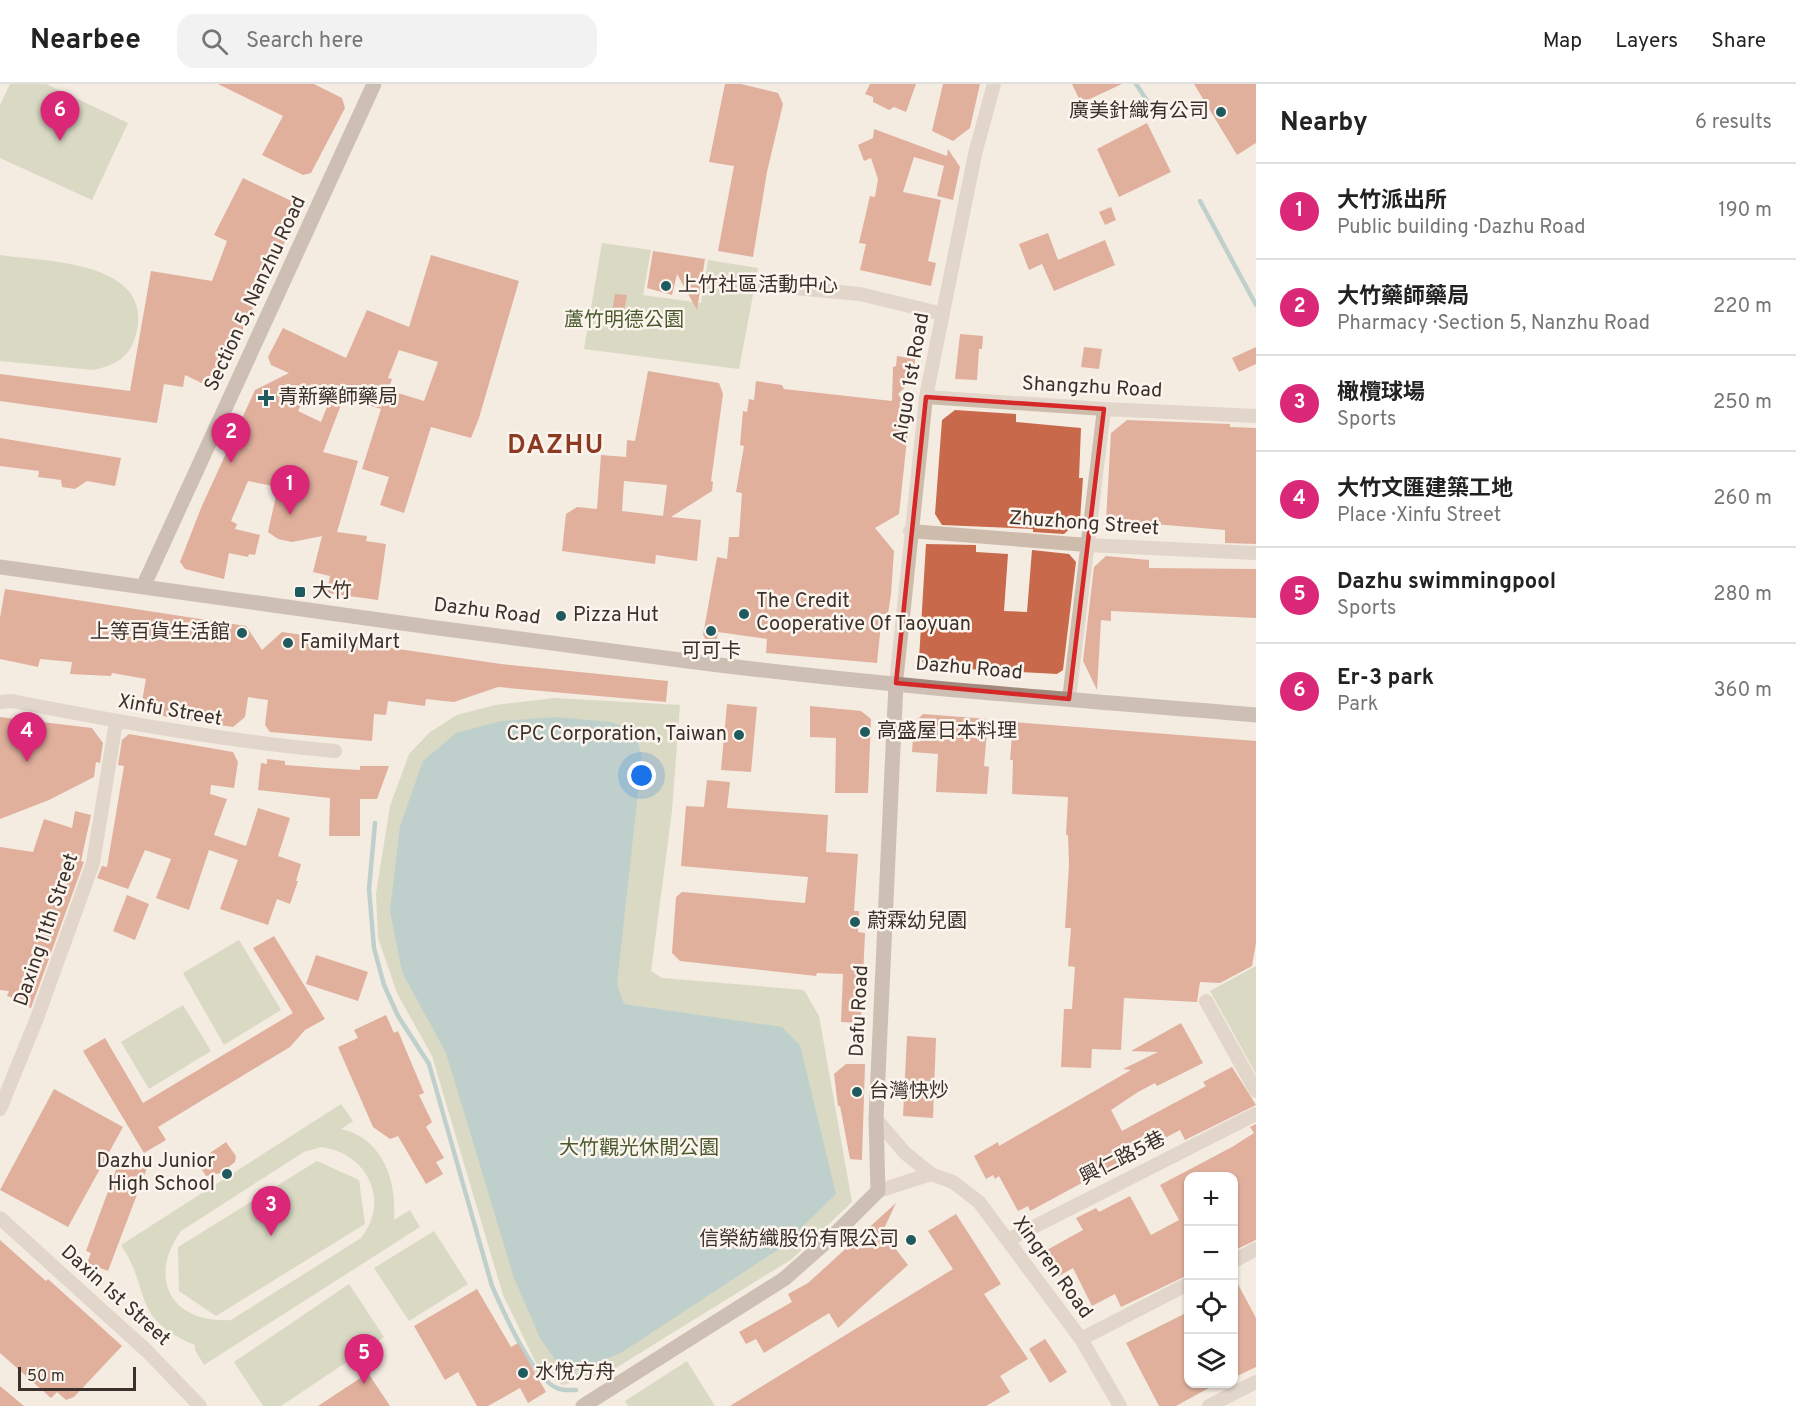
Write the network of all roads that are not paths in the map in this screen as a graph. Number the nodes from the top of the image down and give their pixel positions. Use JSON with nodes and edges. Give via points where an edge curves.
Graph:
{"nodes":[{"id":1,"x":374,"y":84,"type":"edge"},
{"id":2,"x":994,"y":84,"type":"edge"},
{"id":3,"x":761,"y":285,"type":"dead end"},
{"id":4,"x":943,"y":314,"type":"junction"},
{"id":5,"x":926,"y":397,"type":"junction"},
{"id":6,"x":1104,"y":409,"type":"junction"},
{"id":7,"x":1256,"y":416,"type":"edge"},
{"id":8,"x":910,"y":531,"type":"junction"},
{"id":9,"x":1088,"y":545,"type":"junction"},
{"id":10,"x":1256,"y":553,"type":"edge"},
{"id":11,"x":0,"y":567,"type":"edge"},
{"id":12,"x":144,"y":587,"type":"junction"},
{"id":13,"x":896,"y":683,"type":"junction"},
{"id":14,"x":1069,"y":699,"type":"junction"},
{"id":15,"x":0,"y":702,"type":"edge"},
{"id":16,"x":1256,"y":715,"type":"edge"},
{"id":17,"x":116,"y":722,"type":"junction"},
{"id":18,"x":335,"y":751,"type":"dead end"},
{"id":19,"x":1206,"y":1001,"type":"dead end"},
{"id":20,"x":1256,"y":1091,"type":"edge"},
{"id":21,"x":0,"y":1109,"type":"edge"},
{"id":22,"x":1256,"y":1114,"type":"edge"},
{"id":23,"x":876,"y":1119,"type":"junction"},
{"id":24,"x":931,"y":1174,"type":"junction"},
{"id":25,"x":878,"y":1191,"type":"junction"},
{"id":26,"x":0,"y":1218,"type":"edge"},
{"id":27,"x":1008,"y":1240,"type":"junction"},
{"id":28,"x":1256,"y":1249,"type":"edge"},
{"id":29,"x":1238,"y":1258,"type":"edge"},
{"id":30,"x":1184,"y":1286,"type":"edge"},
{"id":31,"x":1081,"y":1339,"type":"junction"},
{"id":32,"x":1256,"y":1382,"type":"edge"},
{"id":33,"x":200,"y":1406,"type":"edge"},
{"id":34,"x":583,"y":1406,"type":"edge"},
{"id":35,"x":1120,"y":1406,"type":"edge"},
{"id":36,"x":1209,"y":1406,"type":"edge"}],
"edges":[{"from":1,"to":12,"type":"street","name":"Section 5, Nanzhu Road"},
{"from":2,"to":4,"type":"street","name":"Aiguo 1st Road","via":[[975,154]]},
{"from":3,"to":4,"type":"street","via":[[860,294]]},
{"from":4,"to":5,"type":"street","name":"Aiguo 1st Road"},
{"from":5,"to":6,"type":"street","name":"Shangzhu Road"},
{"from":5,"to":8,"type":"street","name":"Aiguo 1st Road"},
{"from":6,"to":7,"type":"street","name":"Shangzhu Road"},
{"from":6,"to":9,"type":"street"},
{"from":8,"to":9,"type":"street","name":"Zhuzhong Street"},
{"from":8,"to":13,"type":"street","name":"Aiguo 1st Road"},
{"from":9,"to":10,"type":"street","name":"Zhuzhong Street"},
{"from":9,"to":14,"type":"street"},
{"from":11,"to":12,"type":"street","name":"Dazhu Road"},
{"from":12,"to":13,"type":"street","name":"Dazhu Road","via":[[681,660]]},
{"from":13,"to":14,"type":"street","name":"Dazhu Road"},
{"from":13,"to":23,"type":"street","name":"Dafu Road"},
{"from":14,"to":16,"type":"street","name":"Dazhu Road"},
{"from":15,"to":17,"type":"street","name":"Xinfu Street","via":[[12,701]]},
{"from":17,"to":18,"type":"street","name":"Xinfu Street","via":[[246,743]]},
{"from":17,"to":21,"type":"street","name":"Daxing 11th Street","via":[[93,863]]},
{"from":19,"to":20,"type":"street"},
{"from":22,"to":27,"type":"street","name":"興仁路5巷"},
{"from":23,"to":24,"type":"street","name":"Xingren Road","via":[[905,1154]]},
{"from":23,"to":25,"type":"street","name":"Dafu Road"},
{"from":24,"to":25,"type":"street"},
{"from":24,"to":27,"type":"street","name":"Xingren Road","via":[[953,1182],[979,1202]]},
{"from":25,"to":34,"type":"street","via":[[784,1279]]},
{"from":26,"to":33,"type":"street","name":"Daxin 1st Street","via":[[148,1352]]},
{"from":27,"to":31,"type":"street","name":"Xingren Road"},
{"from":28,"to":29,"type":"street"},
{"from":30,"to":31,"type":"street"},
{"from":31,"to":35,"type":"street","name":"Xingren Road"},
{"from":32,"to":36,"type":"street"}]}
